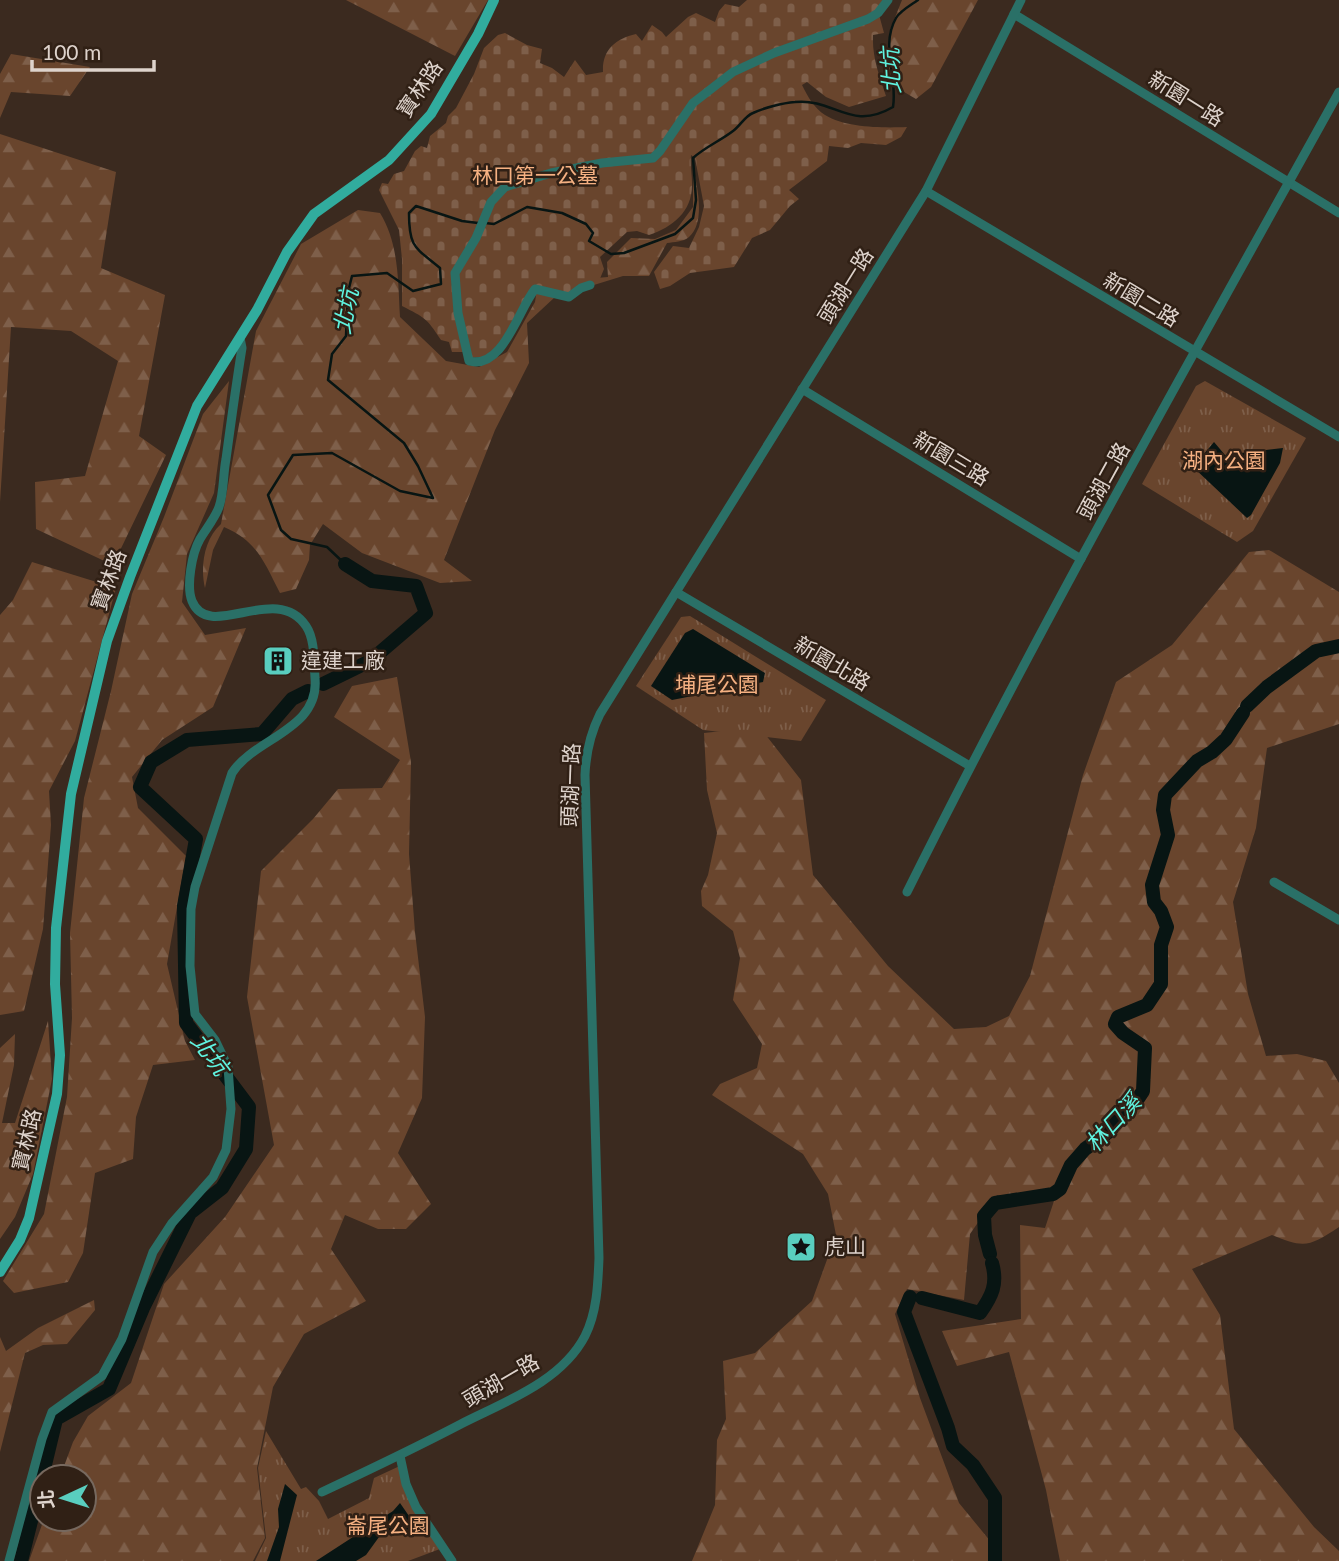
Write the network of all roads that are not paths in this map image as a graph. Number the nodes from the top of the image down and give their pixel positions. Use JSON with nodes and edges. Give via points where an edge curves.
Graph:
{"nodes":[{"id":1,"x":494,"y":0,"type":"edge"},
{"id":2,"x":888,"y":0,"type":"edge"},
{"id":3,"x":1021,"y":0,"type":"edge"},
{"id":4,"x":1014,"y":14,"type":"junction"},
{"id":5,"x":1339,"y":92,"type":"edge"},
{"id":6,"x":1289,"y":183,"type":"junction"},
{"id":7,"x":926,"y":191,"type":"junction"},
{"id":8,"x":1339,"y":213,"type":"edge"},
{"id":9,"x":590,"y":285,"type":"dead end"},
{"id":10,"x":240,"y":338,"type":"junction"},
{"id":11,"x":1195,"y":353,"type":"junction"},
{"id":12,"x":802,"y":389,"type":"junction"},
{"id":13,"x":1339,"y":437,"type":"edge"},
{"id":14,"x":1081,"y":559,"type":"junction"},
{"id":15,"x":676,"y":592,"type":"junction"},
{"id":16,"x":970,"y":766,"type":"junction"},
{"id":17,"x":1274,"y":882,"type":"dead end"},
{"id":18,"x":907,"y":892,"type":"dead end"},
{"id":19,"x":1339,"y":920,"type":"edge"},
{"id":20,"x":0,"y":1272,"type":"edge"},
{"id":21,"x":400,"y":1456,"type":"junction"},
{"id":22,"x":323,"y":1492,"type":"dead end"},
{"id":23,"x":9,"y":1561,"type":"edge"},
{"id":24,"x":452,"y":1561,"type":"edge"}],
"edges":[{"from":1,"to":10,"type":"main road","name":"寶林路","via":[[431,114],[389,160],[314,214],[287,252]]},
{"from":2,"to":9,"type":"street","via":[[868,19],[733,72],[693,103],[653,158],[601,163],[505,187],[491,202],[455,273],[469,361],[488,360],[511,333],[535,289],[569,297]]},
{"from":3,"to":4,"type":"street","name":"頭湖一路"},
{"from":4,"to":6,"type":"street","name":"新園一路"},
{"from":4,"to":7,"type":"street","name":"頭湖一路"},
{"from":5,"to":6,"type":"street","name":"頭湖二路"},
{"from":6,"to":8,"type":"street","name":"新園一路"},
{"from":6,"to":11,"type":"street","name":"頭湖二路"},
{"from":7,"to":11,"type":"street","name":"新園二路"},
{"from":7,"to":12,"type":"street","name":"頭湖一路"},
{"from":10,"to":20,"type":"main road","name":"寶林路","via":[[189,424],[107,641],[71,794],[56,928],[57,1094],[29,1218]]},
{"from":10,"to":23,"type":"street","via":[[219,508],[198,542],[188,585],[192,603],[202,614],[217,618],[289,609],[307,627],[316,684],[298,722],[239,762],[195,887],[190,966],[195,1014],[228,1067],[231,1109],[226,1150],[213,1177],[153,1252],[122,1339],[102,1376],[52,1412]]},
{"from":11,"to":13,"type":"street","name":"新園二路"},
{"from":11,"to":14,"type":"street","name":"頭湖二路"},
{"from":12,"to":14,"type":"street","name":"新園三路"},
{"from":12,"to":15,"type":"street","name":"頭湖一路"},
{"from":14,"to":16,"type":"street","name":"頭湖二路"},
{"from":15,"to":16,"type":"street","name":"新園北路"},
{"from":15,"to":21,"type":"street","name":"頭湖一路","via":[[600,713],[586,754],[599,1258],[594,1311],[585,1337],[549,1376]]},
{"from":16,"to":18,"type":"street","name":"頭湖二路"},
{"from":17,"to":19,"type":"street"},
{"from":21,"to":22,"type":"street","name":"頭湖一路"},
{"from":21,"to":24,"type":"street","via":[[416,1507]]}]}
